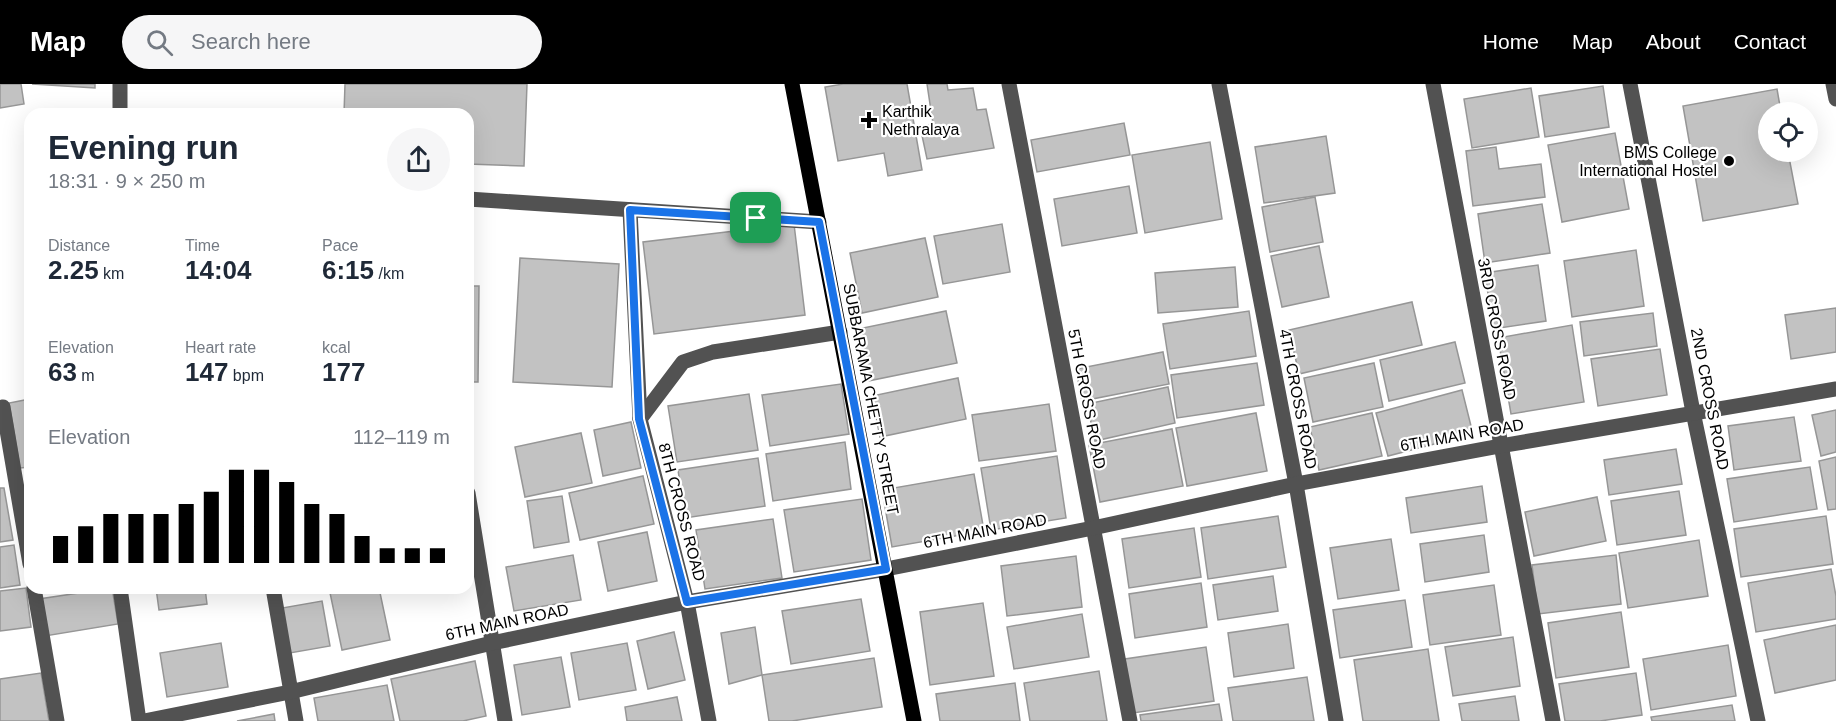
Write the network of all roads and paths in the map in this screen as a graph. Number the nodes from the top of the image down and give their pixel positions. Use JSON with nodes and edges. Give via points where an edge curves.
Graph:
{"nodes":[{"id":1,"x":120,"y":84,"type":"edge"},
{"id":2,"x":792,"y":84,"type":"edge"},
{"id":3,"x":1009,"y":84,"type":"edge"},
{"id":4,"x":1219,"y":84,"type":"edge"},
{"id":5,"x":1433,"y":84,"type":"edge"},
{"id":6,"x":1630,"y":84,"type":"edge"},
{"id":7,"x":1833,"y":84,"type":"edge"},
{"id":8,"x":1836,"y":99,"type":"edge"},
{"id":9,"x":120,"y":108,"type":"edge"},
{"id":10,"x":474,"y":199,"type":"edge"},
{"id":11,"x":630,"y":210,"type":"junction"},
{"id":12,"x":819,"y":222,"type":"junction"},
{"id":13,"x":840,"y":332,"type":"junction"},
{"id":14,"x":1836,"y":389,"type":"edge"},
{"id":15,"x":3,"y":407,"type":"dead end"},
{"id":16,"x":1693,"y":412,"type":"junction"},
{"id":17,"x":639,"y":419,"type":"junction"},
{"id":18,"x":1500,"y":446,"type":"junction"},
{"id":19,"x":1296,"y":484,"type":"junction"},
{"id":20,"x":1093,"y":528,"type":"junction"},
{"id":21,"x":24,"y":529,"type":"edge"},
{"id":22,"x":474,"y":530,"type":"edge"},
{"id":23,"x":886,"y":569,"type":"junction"},
{"id":24,"x":35,"y":594,"type":"edge"},
{"id":25,"x":121,"y":594,"type":"edge"},
{"id":26,"x":274,"y":594,"type":"edge"},
{"id":27,"x":687,"y":602,"type":"junction"},
{"id":28,"x":492,"y":643,"type":"junction"},
{"id":29,"x":290,"y":692,"type":"junction"},
{"id":30,"x":57,"y":721,"type":"edge"},
{"id":31,"x":141,"y":721,"type":"edge"},
{"id":32,"x":296,"y":721,"type":"edge"},
{"id":33,"x":505,"y":721,"type":"edge"},
{"id":34,"x":709,"y":721,"type":"edge"},
{"id":35,"x":914,"y":721,"type":"edge"},
{"id":36,"x":1130,"y":721,"type":"edge"},
{"id":37,"x":1336,"y":721,"type":"edge"},
{"id":38,"x":1553,"y":721,"type":"edge"},
{"id":39,"x":1758,"y":721,"type":"edge"}],
"edges":[{"from":1,"to":9,"type":"street"},
{"from":2,"to":12,"type":"main road","name":"SUBBARAMA CHETTY STREET"},
{"from":3,"to":20,"type":"street","name":"5TH CROSS ROAD"},
{"from":4,"to":19,"type":"street","name":"4TH CROSS ROAD"},
{"from":5,"to":18,"type":"street","name":"3RD CROSS ROAD"},
{"from":6,"to":16,"type":"street","name":"2ND CROSS ROAD"},
{"from":7,"to":8,"type":"street"},
{"from":10,"to":11,"type":"street"},
{"from":11,"to":12,"type":"street"},
{"from":11,"to":17,"type":"street","name":"8TH CROSS ROAD"},
{"from":12,"to":13,"type":"main road","name":"SUBBARAMA CHETTY STREET"},
{"from":13,"to":17,"type":"street","via":[[713,352],[683,362]]},
{"from":13,"to":23,"type":"main road","name":"SUBBARAMA CHETTY STREET"},
{"from":14,"to":16,"type":"street","name":"6TH MAIN ROAD"},
{"from":15,"to":21,"type":"street"},
{"from":16,"to":18,"type":"street","name":"6TH MAIN ROAD"},
{"from":16,"to":39,"type":"street","name":"2ND CROSS ROAD"},
{"from":17,"to":27,"type":"street","name":"8TH CROSS ROAD"},
{"from":18,"to":19,"type":"street","name":"6TH MAIN ROAD"},
{"from":18,"to":38,"type":"street","name":"3RD CROSS ROAD"},
{"from":19,"to":20,"type":"street","name":"6TH MAIN ROAD"},
{"from":19,"to":37,"type":"street","name":"4TH CROSS ROAD"},
{"from":20,"to":23,"type":"street","name":"6TH MAIN ROAD"},
{"from":20,"to":36,"type":"street","name":"5TH CROSS ROAD"},
{"from":22,"to":28,"type":"street"},
{"from":23,"to":27,"type":"street","name":"6TH MAIN ROAD"},
{"from":23,"to":35,"type":"main road","name":"SUBBARAMA CHETTY STREET"},
{"from":24,"to":30,"type":"street"},
{"from":25,"to":31,"type":"street"},
{"from":26,"to":29,"type":"street"},
{"from":27,"to":28,"type":"street","name":"6TH MAIN ROAD"},
{"from":27,"to":34,"type":"street","name":"8TH CROSS ROAD"},
{"from":28,"to":29,"type":"street","name":"6TH MAIN ROAD"},
{"from":28,"to":33,"type":"street"},
{"from":29,"to":31,"type":"street","name":"6TH MAIN ROAD"},
{"from":29,"to":32,"type":"street"}]}
